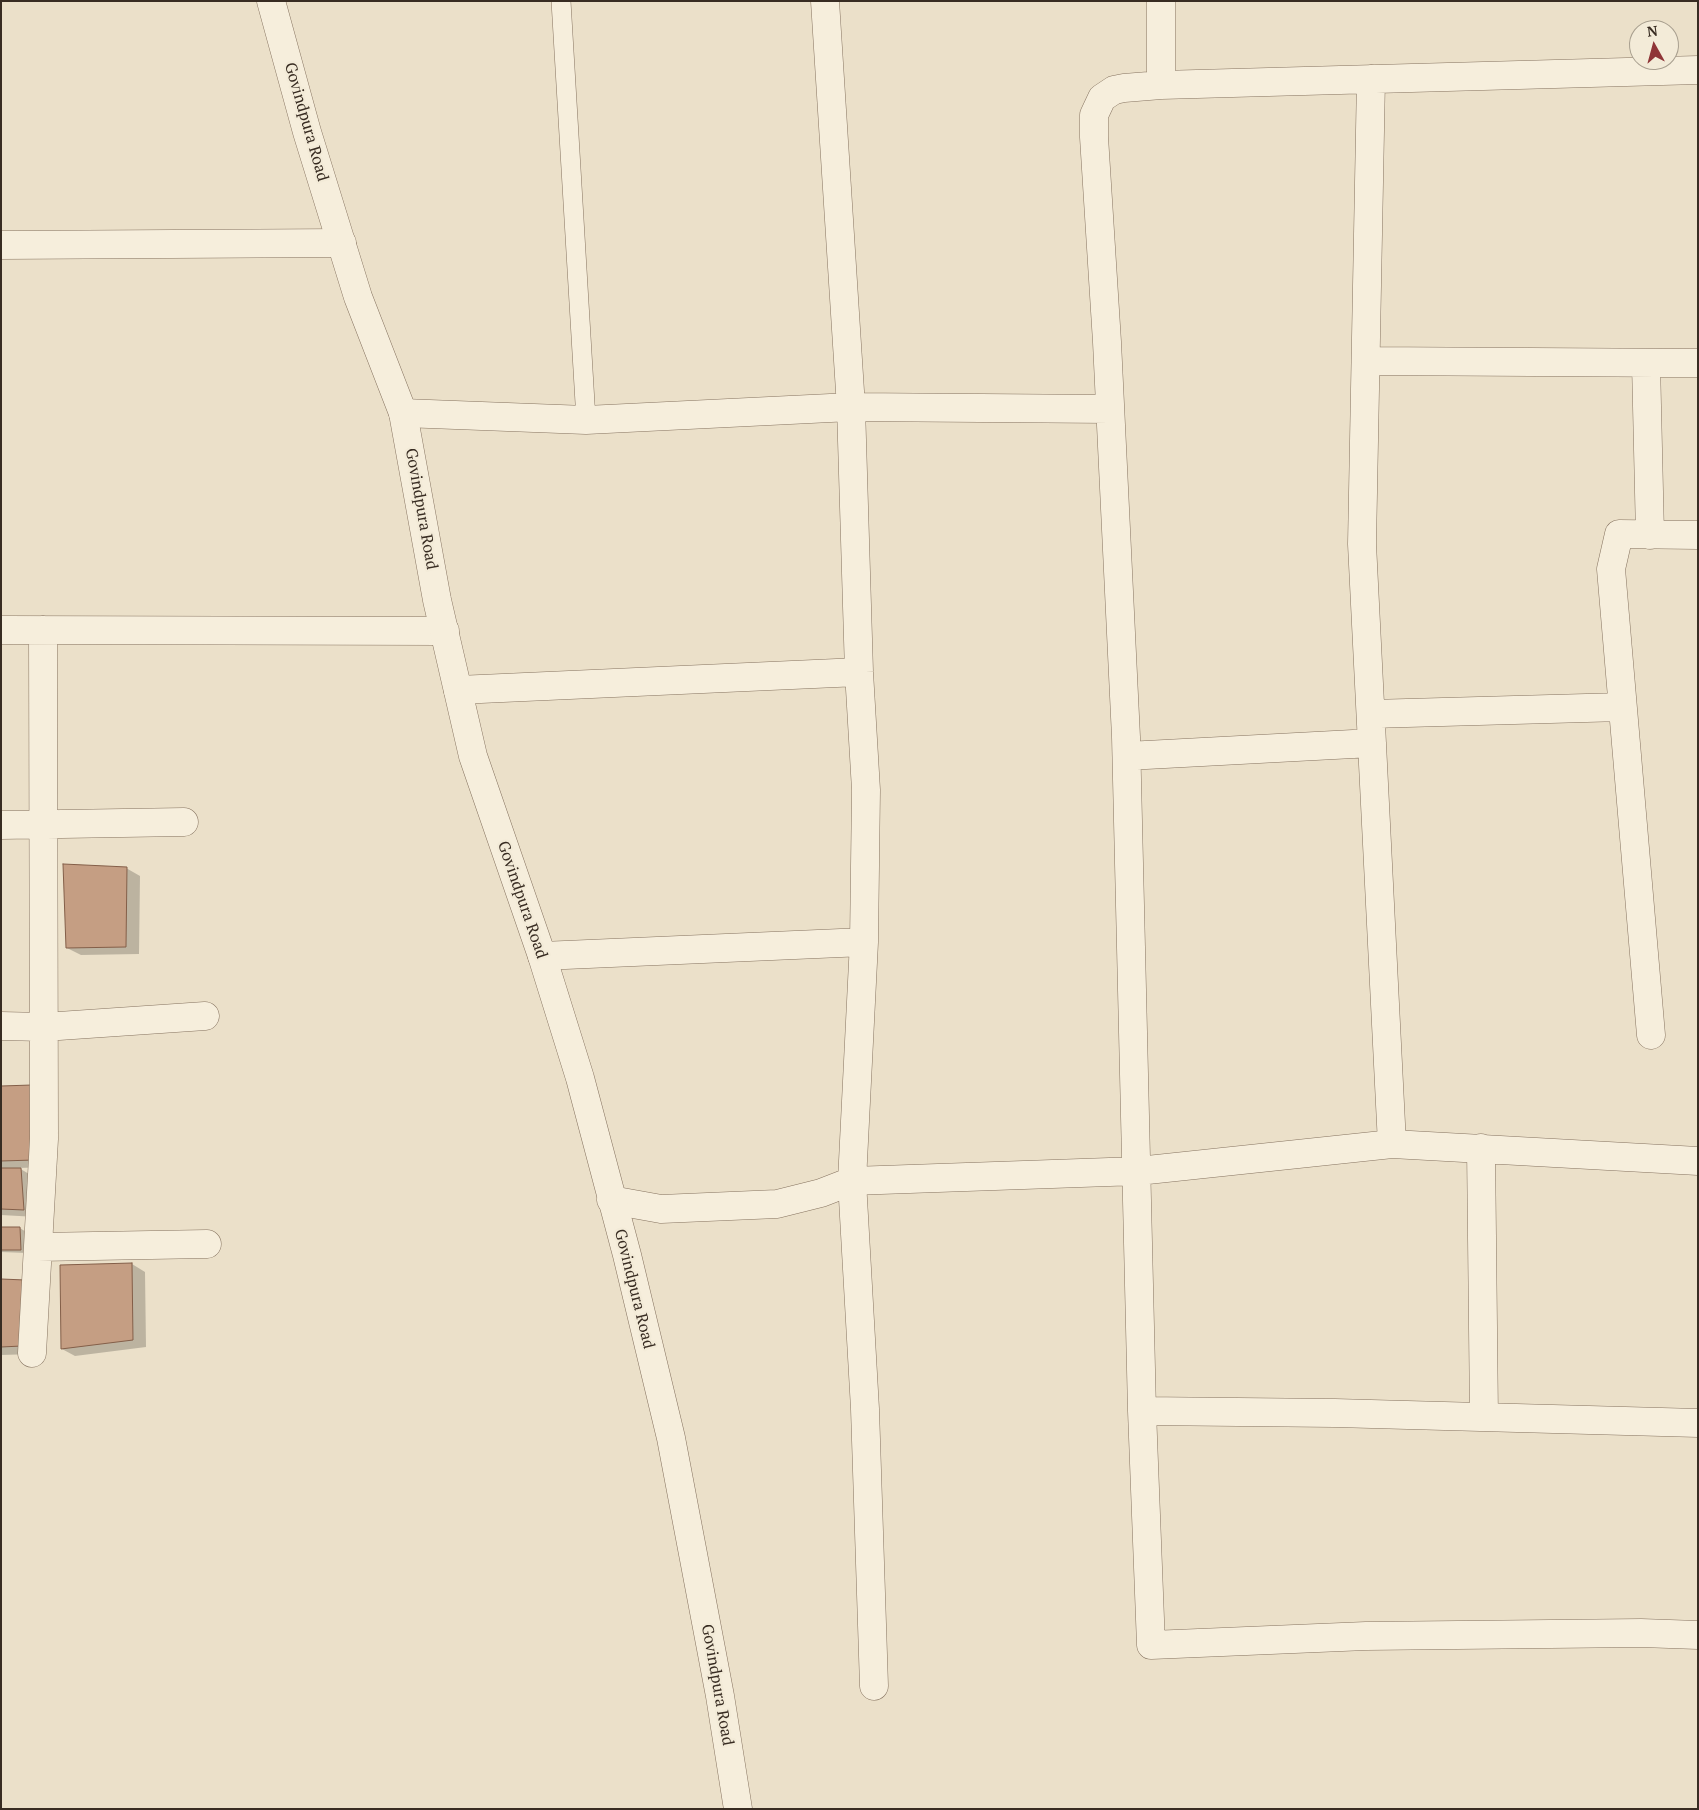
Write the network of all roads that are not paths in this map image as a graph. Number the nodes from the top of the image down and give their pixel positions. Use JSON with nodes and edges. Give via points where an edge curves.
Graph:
{"nodes":[{"id":1,"x":271,"y":1,"type":"edge"},
{"id":2,"x":561,"y":1,"type":"edge"},
{"id":3,"x":825,"y":1,"type":"edge"},
{"id":4,"x":1161,"y":1,"type":"edge"},
{"id":5,"x":1698,"y":70,"type":"edge"},
{"id":6,"x":1371,"y":80,"type":"junction"},
{"id":7,"x":1161,"y":85,"type":"junction"},
{"id":8,"x":342,"y":243,"type":"junction"},
{"id":9,"x":1,"y":245,"type":"edge"},
{"id":10,"x":1366,"y":361,"type":"junction"},
{"id":11,"x":1646,"y":363,"type":"junction"},
{"id":12,"x":1698,"y":363,"type":"edge"},
{"id":13,"x":851,"y":407,"type":"junction"},
{"id":14,"x":1110,"y":409,"type":"junction"},
{"id":15,"x":403,"y":413,"type":"junction"},
{"id":16,"x":586,"y":420,"type":"junction"},
{"id":17,"x":1650,"y":535,"type":"junction"},
{"id":18,"x":1698,"y":535,"type":"edge"},
{"id":19,"x":1,"y":630,"type":"edge"},
{"id":20,"x":43,"y":630,"type":"junction"},
{"id":21,"x":445,"y":631,"type":"junction"},
{"id":22,"x":860,"y":672,"type":"junction"},
{"id":23,"x":458,"y":690,"type":"junction"},
{"id":24,"x":1622,"y":708,"type":"junction"},
{"id":25,"x":1371,"y":714,"type":"junction"},
{"id":26,"x":1372,"y":743,"type":"junction"},
{"id":27,"x":1127,"y":756,"type":"junction"},
{"id":28,"x":184,"y":822,"type":"dead end"},
{"id":29,"x":1,"y":825,"type":"edge"},
{"id":30,"x":44,"y":825,"type":"junction"},
{"id":31,"x":864,"y":942,"type":"junction"},
{"id":32,"x":542,"y":956,"type":"junction"},
{"id":33,"x":205,"y":1016,"type":"dead end"},
{"id":34,"x":1,"y":1026,"type":"edge"},
{"id":35,"x":44,"y":1027,"type":"junction"},
{"id":36,"x":1651,"y":1035,"type":"dead end"},
{"id":37,"x":1392,"y":1144,"type":"junction"},
{"id":38,"x":1481,"y":1148,"type":"junction"},
{"id":39,"x":1698,"y":1161,"type":"edge"},
{"id":40,"x":1138,"y":1171,"type":"junction"},
{"id":41,"x":852,"y":1181,"type":"junction"},
{"id":42,"x":611,"y":1200,"type":"junction"},
{"id":43,"x":207,"y":1244,"type":"dead end"},
{"id":44,"x":38,"y":1247,"type":"junction"},
{"id":45,"x":32,"y":1353,"type":"dead end"},
{"id":46,"x":1142,"y":1411,"type":"junction"},
{"id":47,"x":1484,"y":1417,"type":"junction"},
{"id":48,"x":1698,"y":1423,"type":"edge"},
{"id":49,"x":1698,"y":1635,"type":"edge"},
{"id":50,"x":874,"y":1686,"type":"dead end"},
{"id":51,"x":738,"y":1809,"type":"edge"}],
"edges":[{"from":1,"to":8,"type":"street","name":"Govindpura Road"},
{"from":2,"to":16,"type":"lane"},
{"from":3,"to":13,"type":"street"},
{"from":4,"to":7,"type":"street"},
{"from":5,"to":6,"type":"street"},
{"from":6,"to":7,"type":"street"},
{"from":6,"to":10,"type":"street"},
{"from":7,"to":14,"type":"street","via":[[1114,90],[1102,98],[1094,115]]},
{"from":8,"to":9,"type":"street"},
{"from":8,"to":15,"type":"street","name":"Govindpura Road","via":[[358,297]]},
{"from":10,"to":11,"type":"street"},
{"from":10,"to":25,"type":"street","via":[[1362,544]]},
{"from":11,"to":12,"type":"street"},
{"from":11,"to":17,"type":"street"},
{"from":13,"to":14,"type":"street"},
{"from":13,"to":16,"type":"street"},
{"from":13,"to":22,"type":"street"},
{"from":14,"to":27,"type":"street"},
{"from":15,"to":16,"type":"street"},
{"from":15,"to":21,"type":"street","name":"Govindpura Road"},
{"from":17,"to":18,"type":"street"},
{"from":17,"to":24,"type":"street","via":[[1620,534],[1611,569]]},
{"from":19,"to":20,"type":"street"},
{"from":20,"to":21,"type":"street"},
{"from":20,"to":30,"type":"street"},
{"from":21,"to":23,"type":"street","name":"Govindpura Road"},
{"from":22,"to":23,"type":"street"},
{"from":22,"to":31,"type":"street","via":[[866,790]]},
{"from":23,"to":32,"type":"street","name":"Govindpura Road","via":[[473,756]]},
{"from":24,"to":25,"type":"street"},
{"from":24,"to":36,"type":"street"},
{"from":25,"to":26,"type":"street"},
{"from":26,"to":27,"type":"street"},
{"from":26,"to":37,"type":"street"},
{"from":27,"to":40,"type":"street"},
{"from":28,"to":30,"type":"street"},
{"from":29,"to":30,"type":"street"},
{"from":30,"to":35,"type":"street"},
{"from":31,"to":32,"type":"street"},
{"from":31,"to":41,"type":"street"},
{"from":32,"to":42,"type":"street","name":"Govindpura Road","via":[[580,1078]]},
{"from":33,"to":35,"type":"street"},
{"from":34,"to":35,"type":"street"},
{"from":35,"to":44,"type":"street","via":[[44,1139]]},
{"from":37,"to":38,"type":"street"},
{"from":37,"to":40,"type":"street"},
{"from":38,"to":39,"type":"street"},
{"from":38,"to":47,"type":"street"},
{"from":40,"to":41,"type":"street"},
{"from":40,"to":46,"type":"street"},
{"from":41,"to":42,"type":"street","via":[[777,1204],[661,1208]]},
{"from":41,"to":50,"type":"street","via":[[865,1409]]},
{"from":42,"to":51,"type":"street","name":"Govindpura Road","via":[[671,1438]]},
{"from":43,"to":44,"type":"street"},
{"from":44,"to":45,"type":"street"},
{"from":46,"to":47,"type":"street"},
{"from":46,"to":49,"type":"street","via":[[1150,1644],[1366,1636]]},
{"from":47,"to":48,"type":"street"}]}
